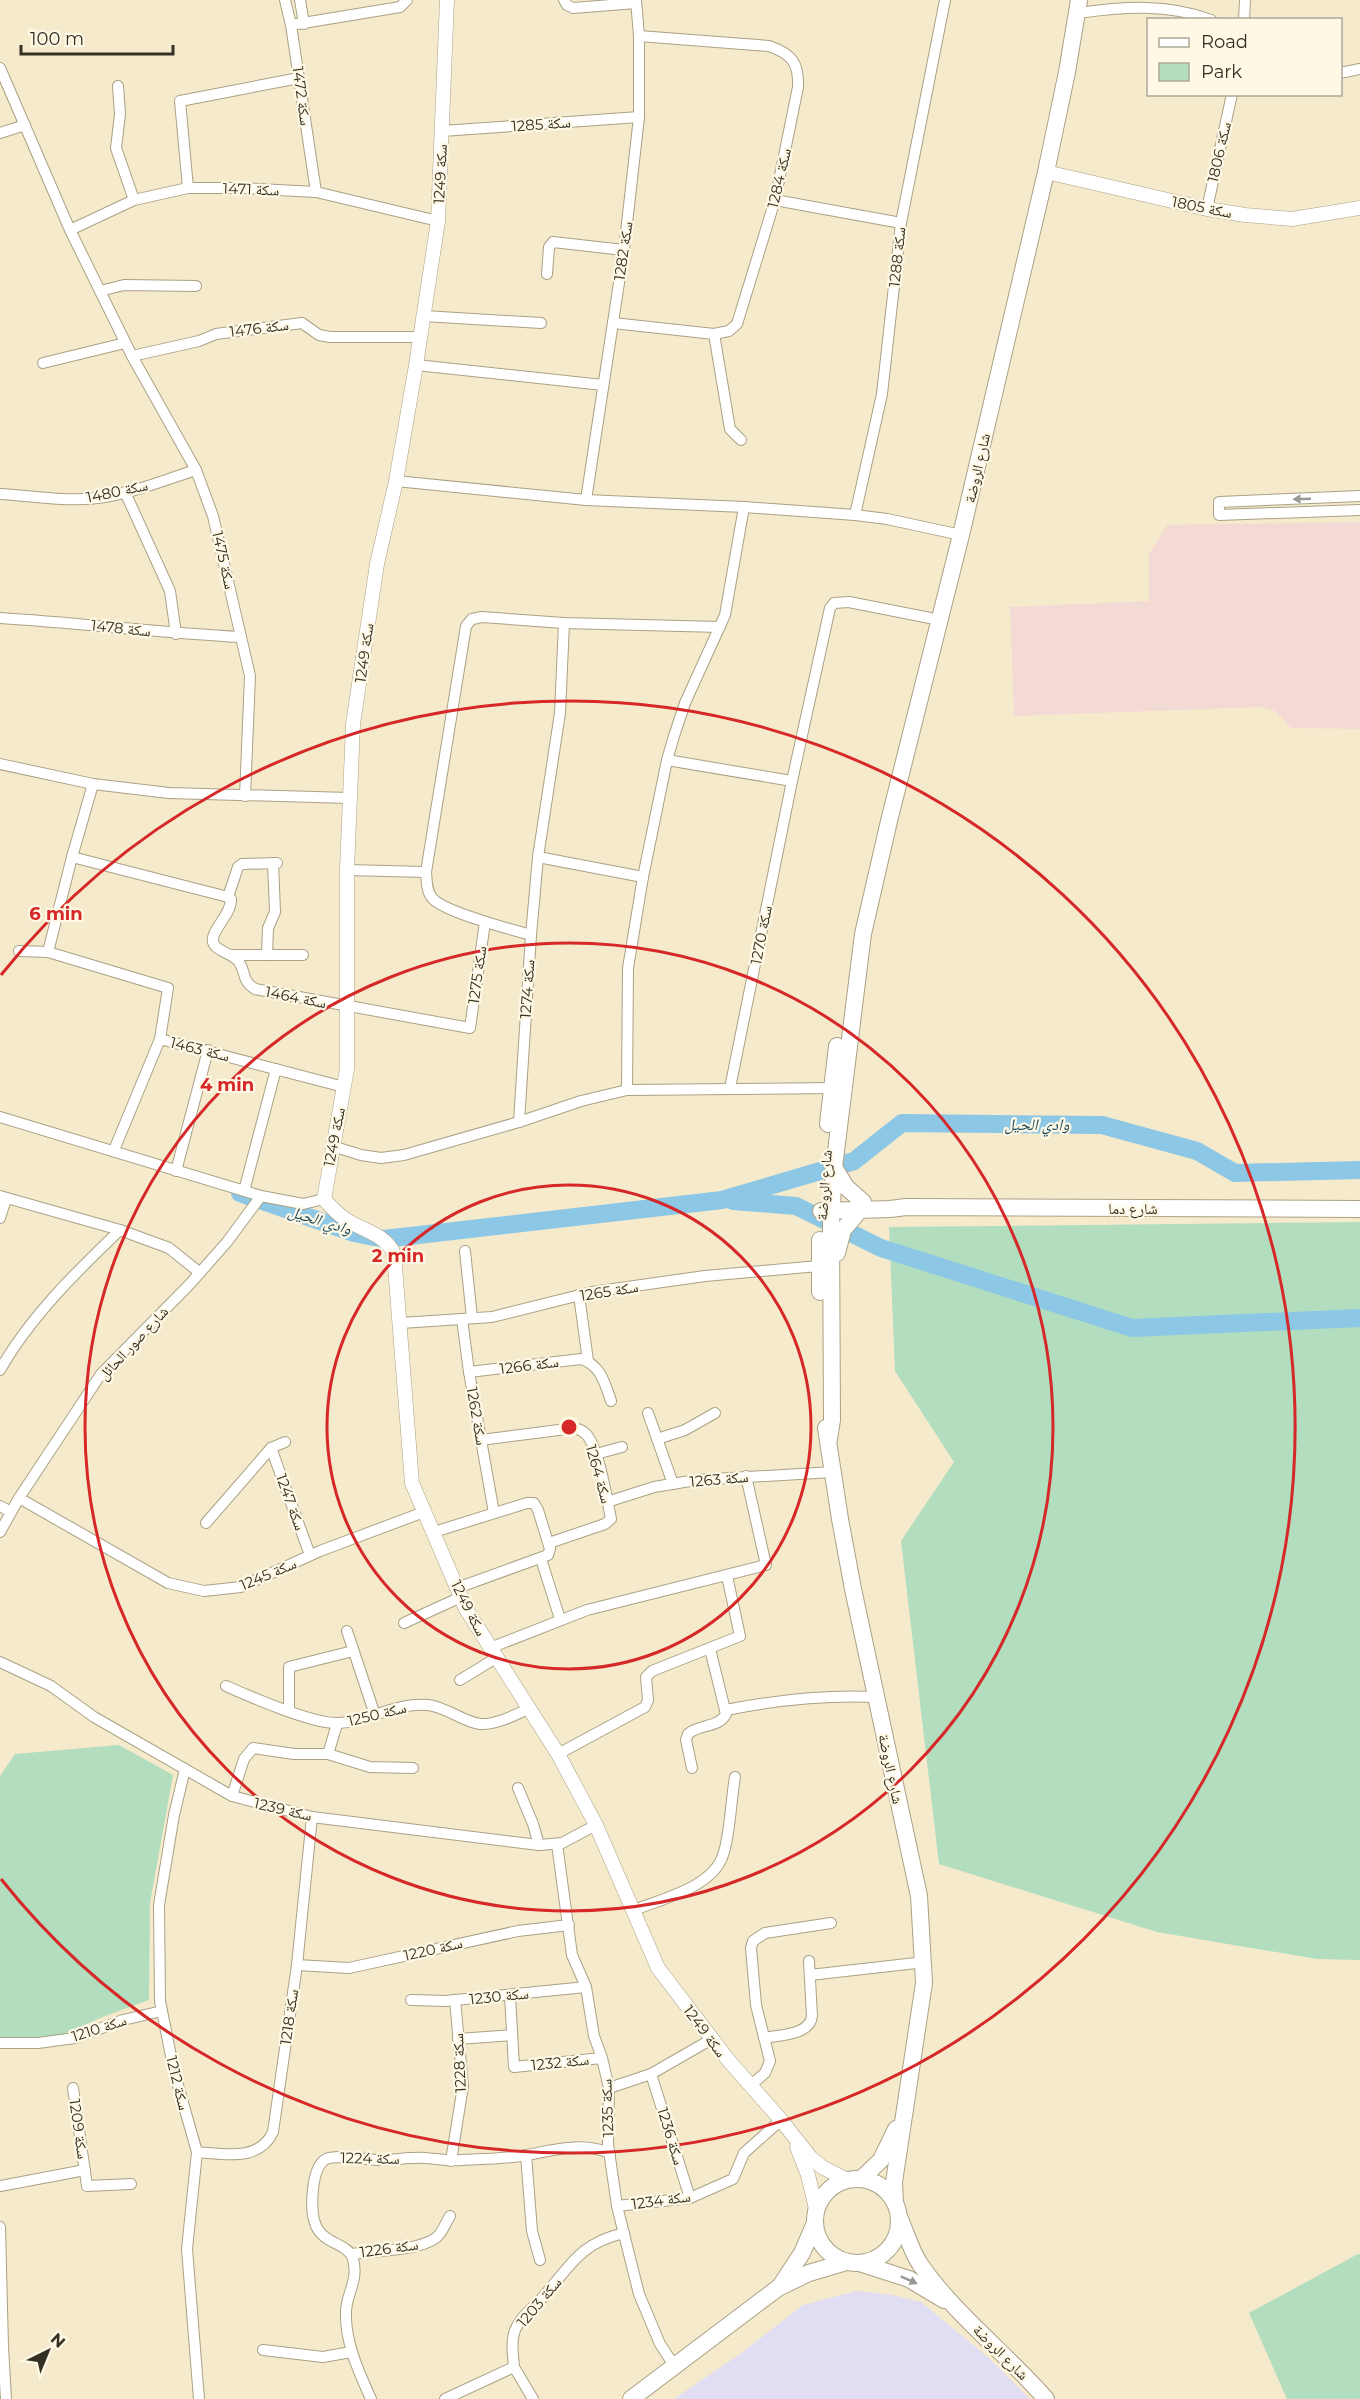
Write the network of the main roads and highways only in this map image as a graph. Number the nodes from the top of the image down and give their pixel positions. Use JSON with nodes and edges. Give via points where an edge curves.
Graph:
{"nodes":[{"id":1,"x":1078,"y":7,"type":"edge"},
{"id":2,"x":837,"y":1088,"type":"junction"},
{"id":3,"x":834,"y":1167,"type":"junction"},
{"id":4,"x":862,"y":1206,"type":"junction"},
{"id":5,"x":827,"y":1207,"type":"junction"},
{"id":6,"x":1360,"y":1209,"type":"edge"},
{"id":7,"x":831,"y":1337,"type":"junction"},
{"id":8,"x":829,"y":1439,"type":"junction"},
{"id":9,"x":906,"y":2100,"type":"junction"},
{"id":10,"x":854,"y":2179,"type":"junction"},
{"id":11,"x":897,"y":2210,"type":"junction"},
{"id":12,"x":816,"y":2216,"type":"junction"},
{"id":13,"x":852,"y":2262,"type":"junction"},
{"id":14,"x":778,"y":2288,"type":"junction"},
{"id":15,"x":955,"y":2306,"type":"junction"},
{"id":16,"x":631,"y":2399,"type":"edge"},
{"id":17,"x":1046,"y":2399,"type":"edge"}],
"edges":[{"from":1,"to":2,"type":"main road","name":"شارع الروضة","via":[[1046,172],[961,536],[863,934],[856,948],[843,1008]]},
{"from":2,"to":3,"type":"main road","name":"شارع الروضة"},
{"from":2,"to":5,"type":"main road","name":"شارع الروضة"},
{"from":3,"to":4,"type":"main road"},
{"from":3,"to":5,"type":"main road","name":"شارع الروضة"},
{"from":4,"to":5,"type":"main road","name":"شارع دما"},
{"from":4,"to":6,"type":"main road","name":"شارع دما","via":[[892,1203]]},
{"from":4,"to":7,"type":"main road","via":[[843,1230],[838,1244],[836,1316]]},
{"from":5,"to":7,"type":"main road","name":"شارع الروضة"},
{"from":5,"to":8,"type":"main road","name":"شارع الروضة","via":[[819,1266],[824,1420]]},
{"from":7,"to":8,"type":"main road","name":"شارع الروضة"},
{"from":8,"to":9,"type":"main road","name":"شارع الروضة","via":[[840,1518],[919,1896],[924,1962],[920,2016]]},
{"from":9,"to":10,"type":"main road","name":"شارع الروضة","via":[[881,2160]]},
{"from":9,"to":11,"type":"main road","name":"شارع الروضة","via":[[894,2182]]},
{"from":10,"to":11,"type":"main road","via":[[875,2183],[887,2191]]},
{"from":10,"to":12,"type":"main road","via":[[828,2191]]},
{"from":11,"to":13,"type":"main road","via":[[898,2232],[892,2245],[872,2261]]},
{"from":11,"to":15,"type":"main road","name":"شارع الروضة","via":[[919,2262]]},
{"from":12,"to":13,"type":"main road","via":[[817,2236],[824,2247],[834,2256]]},
{"from":12,"to":14,"type":"main road","via":[[802,2253]]},
{"from":13,"to":14,"type":"main road","via":[[809,2272]]},
{"from":13,"to":15,"type":"main road","name":"شارع الروضة","one_way":true,"via":[[909,2279]]},
{"from":14,"to":16,"type":"main road"},
{"from":15,"to":17,"type":"main road","name":"شارع الروضة","via":[[1021,2369]]}]}
